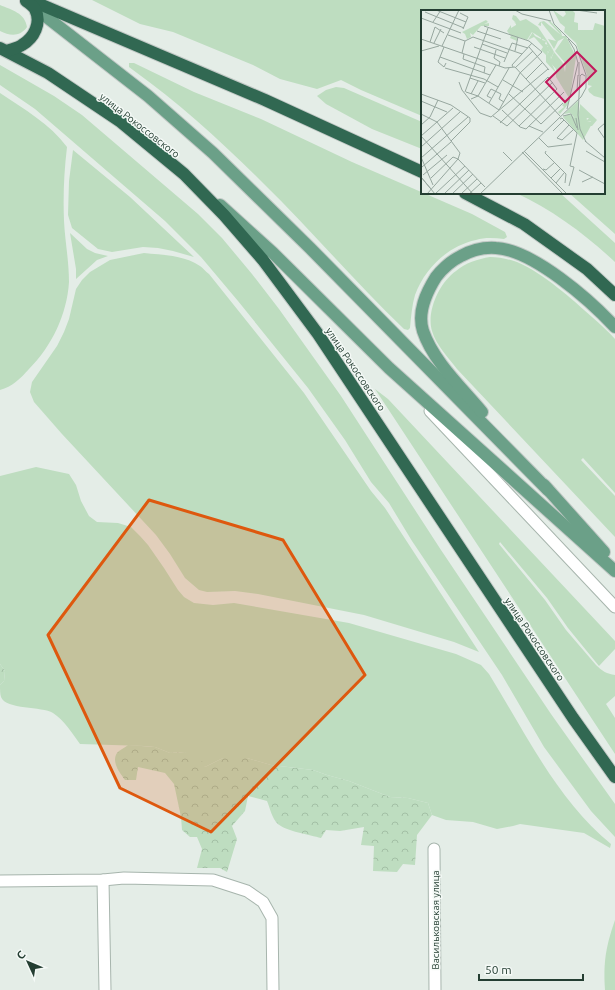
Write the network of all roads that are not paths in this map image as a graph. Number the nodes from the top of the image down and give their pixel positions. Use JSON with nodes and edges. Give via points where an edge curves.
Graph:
{"nodes":[{"id":1,"x":25,"y":0,"type":"edge"},
{"id":2,"x":32,"y":4,"type":"edge"},
{"id":3,"x":4,"y":49,"type":"edge"},
{"id":4,"x":421,"y":172,"type":"edge"},
{"id":5,"x":184,"y":174,"type":"junction"},
{"id":6,"x":467,"y":194,"type":"edge"},
{"id":7,"x":615,"y":295,"type":"edge"},
{"id":8,"x":615,"y":327,"type":"edge"},
{"id":9,"x":389,"y":368,"type":"junction"},
{"id":10,"x":548,"y":490,"type":"junction"},
{"id":11,"x":615,"y":564,"type":"edge"},
{"id":12,"x":615,"y":571,"type":"edge"},
{"id":13,"x":615,"y":607,"type":"edge"},
{"id":14,"x":615,"y":777,"type":"edge"},
{"id":15,"x":434,"y":849,"type":"dead end"},
{"id":16,"x":103,"y":880,"type":"junction"},
{"id":17,"x":0,"y":881,"type":"edge"},
{"id":18,"x":105,"y":990,"type":"edge"},
{"id":19,"x":273,"y":990,"type":"edge"},
{"id":20,"x":435,"y":990,"type":"edge"}],
"edges":[{"from":1,"to":2,"type":"highway"},
{"from":2,"to":3,"type":"highway","via":[[37,16],[36,32],[21,46]]},
{"from":2,"to":4,"type":"highway","via":[[265,100]]},
{"from":2,"to":10,"type":"main road","via":[[148,96],[213,152]]},
{"from":3,"to":5,"type":"highway","name":"улица Рокоссовского","via":[[84,96],[121,122]]},
{"from":5,"to":9,"type":"main road","via":[[273,252]]},
{"from":5,"to":14,"type":"highway","name":"улица Рокоссовского","via":[[263,260],[318,334]]},
{"from":6,"to":7,"type":"highway","via":[[524,224],[587,269]]},
{"from":8,"to":10,"type":"main road","via":[[577,292],[547,270],[527,258],[497,248],[471,250],[457,258],[439,274],[426,295],[421,318],[423,330],[435,355]]},
{"from":9,"to":12,"type":"main road"},
{"from":9,"to":13,"type":"street"},
{"from":10,"to":11,"type":"main road"},
{"from":15,"to":20,"type":"street","name":"Васильковская улица"},
{"from":16,"to":17,"type":"street"},
{"from":16,"to":18,"type":"street"},
{"from":16,"to":19,"type":"street","via":[[213,880],[247,891],[263,902],[272,918]]}]}
